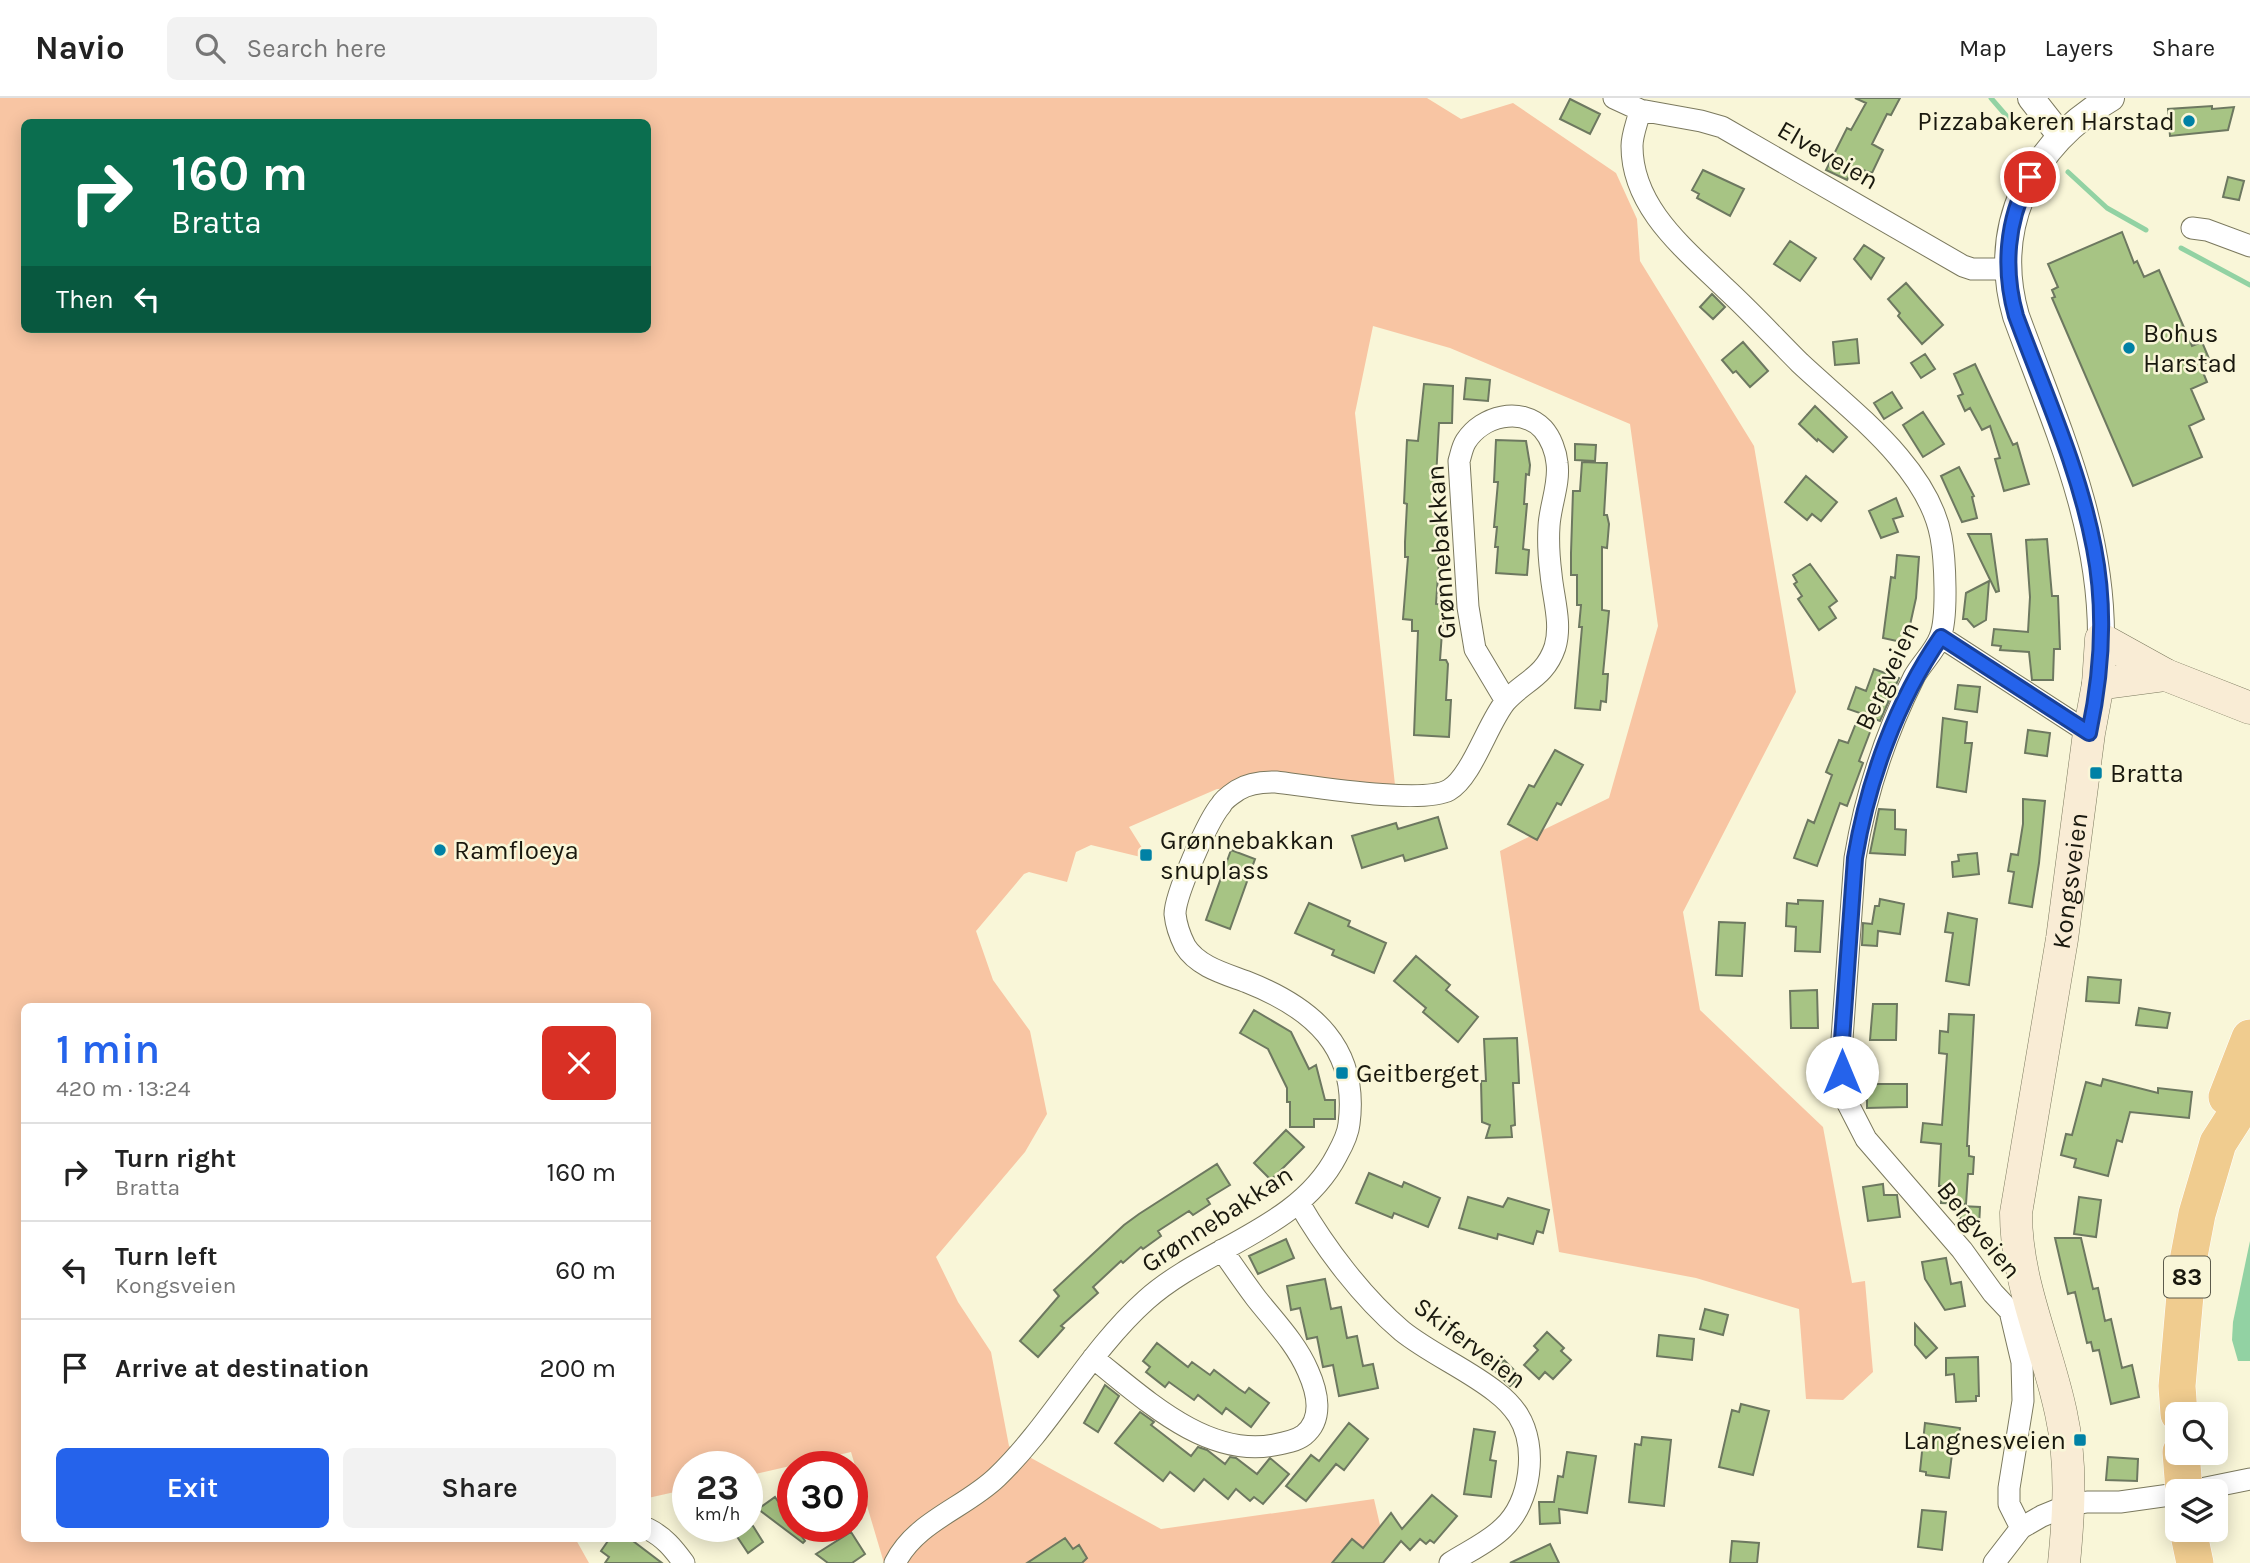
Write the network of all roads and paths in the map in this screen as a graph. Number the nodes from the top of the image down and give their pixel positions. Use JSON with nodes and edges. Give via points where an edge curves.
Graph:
{"nodes":[{"id":1,"x":1614,"y":98,"type":"edge"},
{"id":2,"x":2031,"y":98,"type":"edge"},
{"id":3,"x":2111,"y":98,"type":"edge"},
{"id":4,"x":1640,"y":110,"type":"junction"},
{"id":5,"x":2060,"y":135,"type":"junction"},
{"id":6,"x":2192,"y":229,"type":"dead end"},
{"id":7,"x":2250,"y":246,"type":"edge"},
{"id":8,"x":2007,"y":269,"type":"junction"},
{"id":9,"x":1941,"y":637,"type":"junction"},
{"id":10,"x":2101,"y":639,"type":"junction"},
{"id":11,"x":2166,"y":675,"type":"junction"},
{"id":12,"x":2098,"y":684,"type":"junction"},
{"id":13,"x":1506,"y":701,"type":"junction"},
{"id":14,"x":2250,"y":708,"type":"edge"},
{"id":15,"x":2089,"y":733,"type":"junction"},
{"id":16,"x":2250,"y":1038,"type":"edge"},
{"id":17,"x":2250,"y":1076,"type":"edge"},
{"id":18,"x":2218,"y":1143,"type":"junction"},
{"id":19,"x":1299,"y":1203,"type":"junction"},
{"id":20,"x":1222,"y":1250,"type":"junction"},
{"id":21,"x":1093,"y":1358,"type":"junction"},
{"id":22,"x":2178,"y":1402,"type":"edge"},
{"id":23,"x":2165,"y":1495,"type":"edge"},
{"id":24,"x":2069,"y":1505,"type":"junction"},
{"id":25,"x":2021,"y":1528,"type":"junction"},
{"id":26,"x":651,"y":1531,"type":"edge"},
{"id":27,"x":2191,"y":1542,"type":"edge"},
{"id":28,"x":684,"y":1563,"type":"edge"},
{"id":29,"x":895,"y":1563,"type":"edge"},
{"id":30,"x":1450,"y":1563,"type":"edge"},
{"id":31,"x":1994,"y":1563,"type":"edge"},
{"id":32,"x":2064,"y":1563,"type":"edge"},
{"id":33,"x":2195,"y":1563,"type":"edge"}],
"edges":[{"from":1,"to":4,"type":"street","name":"Elveveien"},
{"from":2,"to":5,"type":"street"},
{"from":3,"to":5,"type":"street","name":"Kongsveien"},
{"from":4,"to":8,"type":"street","name":"Elveveien","via":[[1722,127],[1963,266]]},
{"from":4,"to":9,"type":"street","name":"Bergveien","via":[[1632,144],[1635,168],[1651,209],[1668,232],[1879,437],[1924,490],[1942,539]]},
{"from":5,"to":8,"type":"street","name":"Kongsveien","via":[[2022,192]]},
{"from":6,"to":7,"type":"street"},
{"from":8,"to":10,"type":"street","name":"Kongsveien","via":[[2016,316],[2083,503],[2094,549]]},
{"from":9,"to":15,"type":"street"},
{"from":9,"to":25,"type":"street","name":"Bergveien","via":[[1914,677],[1880,758],[1860,829],[1842,1072],[1847,1102],[1867,1139],[2010,1311],[2022,1362],[2024,1401],[2009,1504]]},
{"from":10,"to":11,"type":"main road"},
{"from":10,"to":12,"type":"main road","name":"Kongsveien"},
{"from":11,"to":12,"type":"main road"},
{"from":11,"to":14,"type":"main road"},
{"from":12,"to":15,"type":"main road","name":"Kongsveien"},
{"from":13,"to":13,"type":"street","name":"Grønnebakkan","via":[[1546,666],[1555,646],[1557,618],[1549,525],[1558,466],[1544,429],[1515,415],[1477,427],[1465,443],[1460,461],[1468,607],[1475,649]]},
{"from":13,"to":19,"type":"street","name":"Grønnebakkan","via":[[1450,790],[1431,796],[1387,794],[1276,782],[1239,789],[1221,804],[1208,827],[1177,901],[1178,931],[1186,948],[1211,968],[1301,1010],[1325,1031],[1349,1073],[1349,1127],[1328,1174]]},
{"from":15,"to":24,"type":"main road","name":"Kongsveien","via":[[2063,939],[2016,1213],[2018,1256],[2066,1435]]},
{"from":16,"to":18,"type":"highway","number":"83","via":[[2221,1112]]},
{"from":17,"to":18,"type":"highway","number":"83","via":[[2234,1118]]},
{"from":18,"to":22,"type":"highway","number":"83","via":[[2188,1261]]},
{"from":19,"to":20,"type":"street","name":"Grønnebakkan"},
{"from":19,"to":30,"type":"street","name":"Skiferveien","via":[[1319,1237],[1402,1331],[1495,1391],[1519,1416],[1530,1464],[1516,1515],[1502,1530]]},
{"from":20,"to":21,"type":"street","name":"Grønnebakkan","via":[[1146,1300]]},
{"from":20,"to":21,"type":"street","via":[[1309,1373],[1317,1405],[1308,1432],[1268,1446],[1210,1437],[1169,1415]]},
{"from":21,"to":29,"type":"street","name":"Grønnebakkan","via":[[1045,1424],[995,1479],[914,1535]]},
{"from":23,"to":24,"type":"street"},
{"from":24,"to":25,"type":"street"},
{"from":24,"to":32,"type":"main road","name":"Kongsveien"},
{"from":25,"to":31,"type":"street"},
{"from":26,"to":28,"type":"street","via":[[671,1545]]},
{"from":27,"to":33,"type":"highway"}]}
